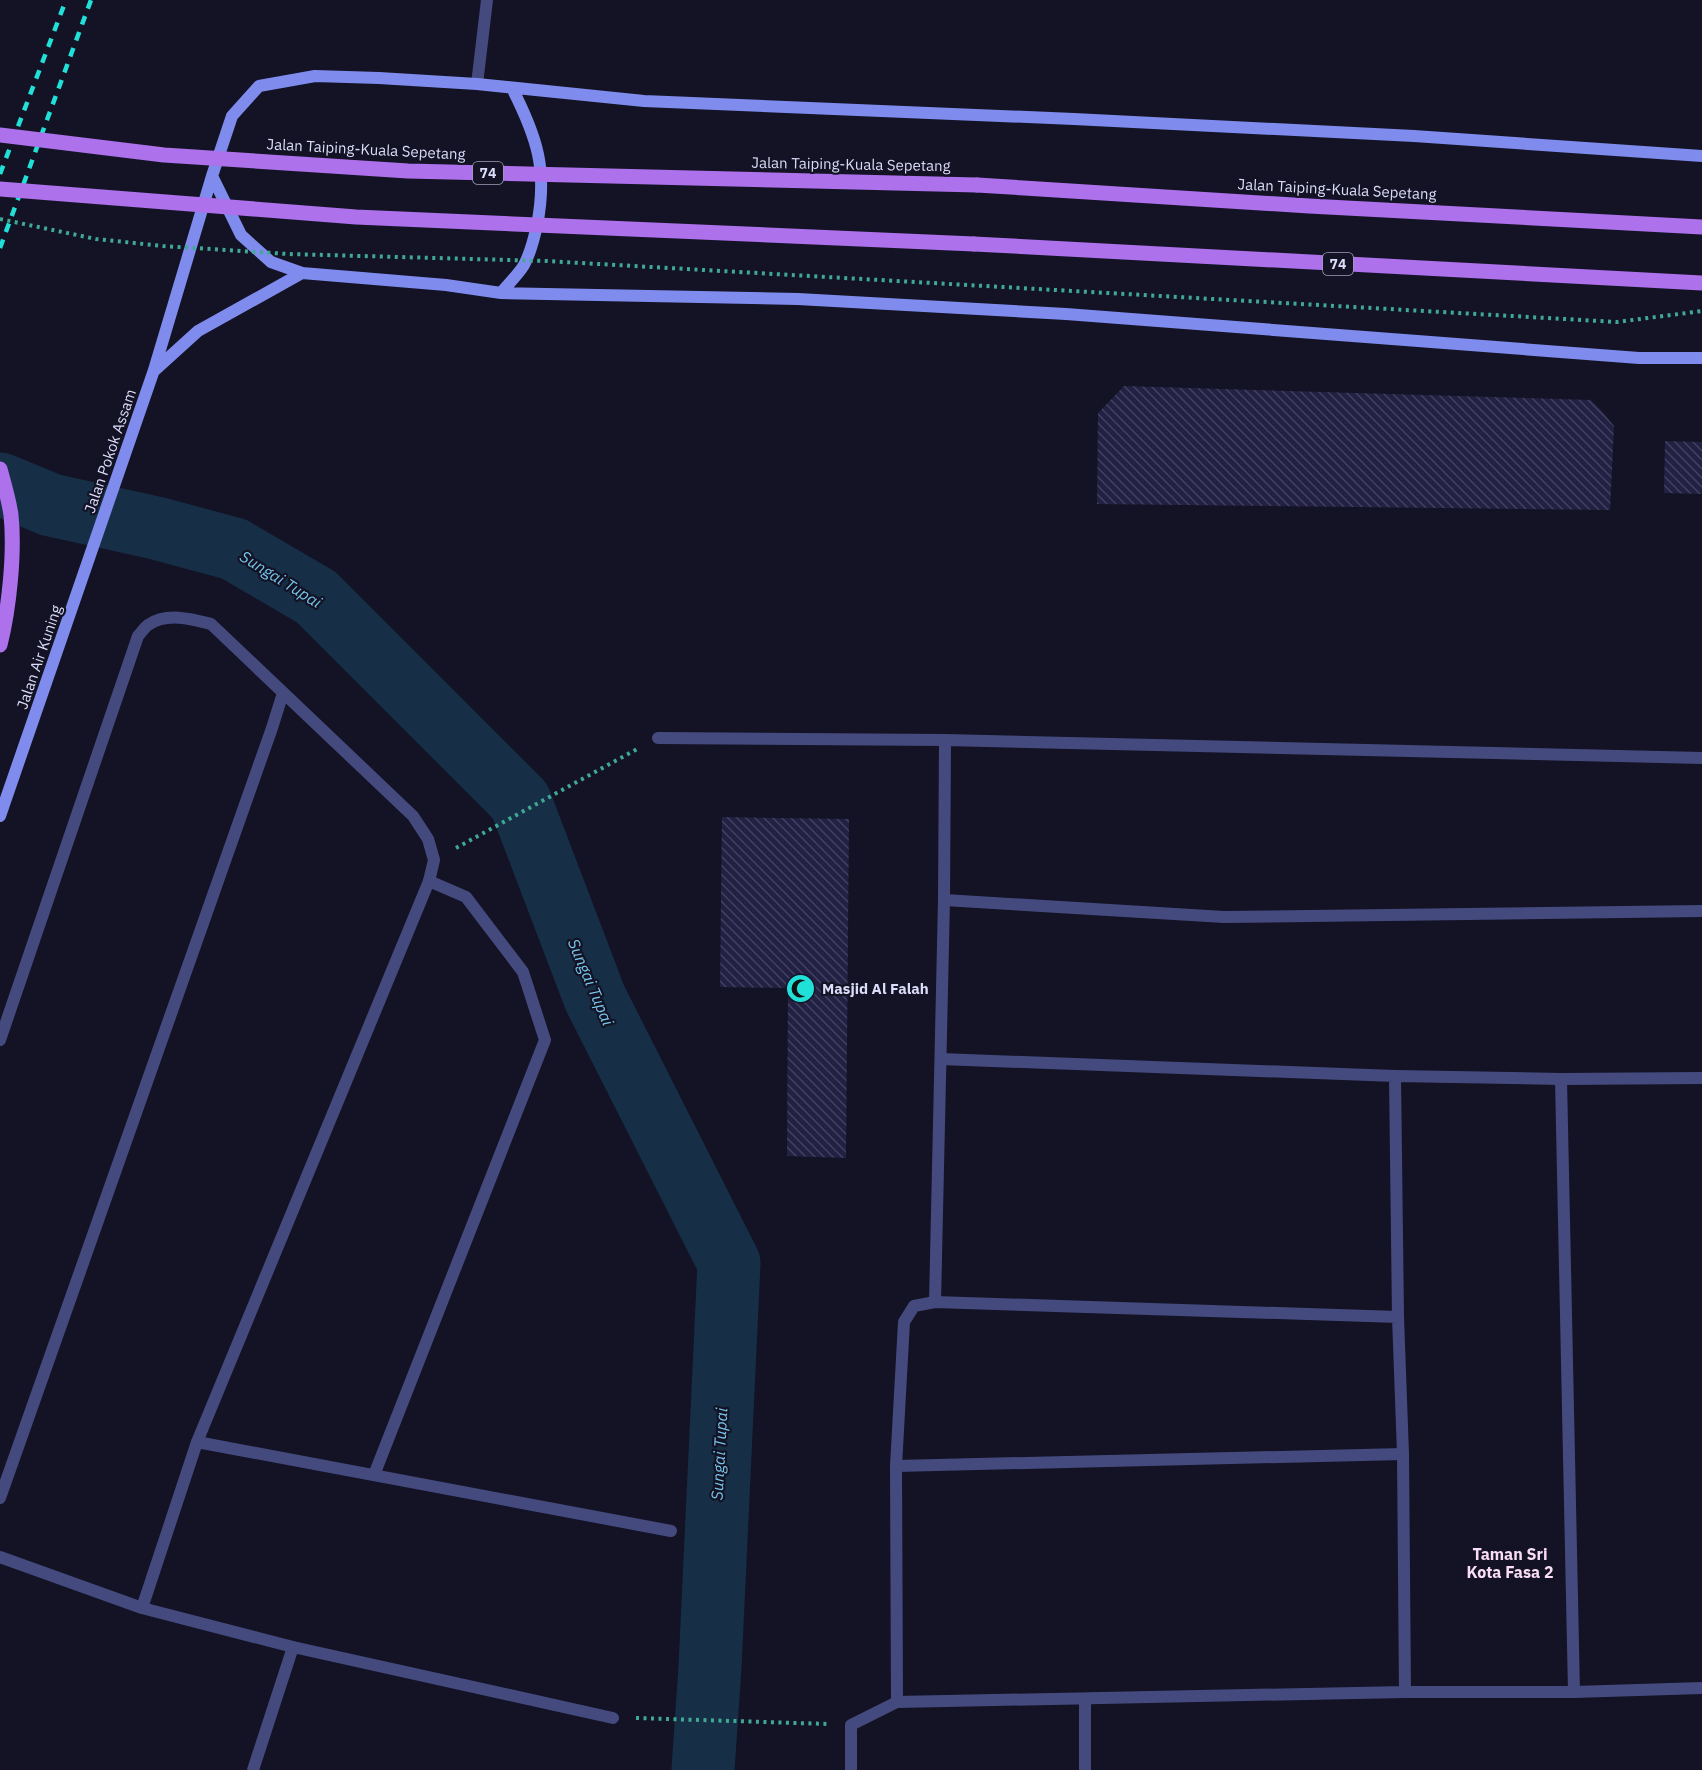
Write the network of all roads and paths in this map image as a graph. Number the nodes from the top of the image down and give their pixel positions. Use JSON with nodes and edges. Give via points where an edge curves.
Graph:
{"nodes":[{"id":1,"x":487,"y":0,"type":"edge"},
{"id":2,"x":477,"y":84,"type":"junction"},
{"id":3,"x":512,"y":88,"type":"junction"},
{"id":4,"x":0,"y":135,"type":"edge"},
{"id":5,"x":1702,"y":156,"type":"edge"},
{"id":6,"x":212,"y":176,"type":"junction"},
{"id":7,"x":0,"y":189,"type":"edge"},
{"id":8,"x":0,"y":219,"type":"edge"},
{"id":9,"x":1702,"y":227,"type":"edge"},
{"id":10,"x":302,"y":273,"type":"junction"},
{"id":11,"x":1702,"y":284,"type":"edge"},
{"id":12,"x":501,"y":293,"type":"junction"},
{"id":13,"x":1702,"y":311,"type":"edge"},
{"id":14,"x":1702,"y":358,"type":"edge"},
{"id":15,"x":154,"y":370,"type":"junction"},
{"id":16,"x":0,"y":469,"type":"edge"},
{"id":17,"x":94,"y":542,"type":"joint"},
{"id":18,"x":0,"y":645,"type":"edge"},
{"id":19,"x":283,"y":693,"type":"junction"},
{"id":20,"x":658,"y":738,"type":"joint"},
{"id":21,"x":945,"y":740,"type":"junction"},
{"id":22,"x":1702,"y":758,"type":"edge"},
{"id":23,"x":0,"y":816,"type":"edge"},
{"id":24,"x":434,"y":860,"type":"junction"},
{"id":25,"x":429,"y":881,"type":"junction"},
{"id":26,"x":944,"y":900,"type":"junction"},
{"id":27,"x":1702,"y":911,"type":"edge"},
{"id":28,"x":0,"y":1040,"type":"edge"},
{"id":29,"x":941,"y":1059,"type":"junction"},
{"id":30,"x":1395,"y":1076,"type":"junction"},
{"id":31,"x":1702,"y":1078,"type":"edge"},
{"id":32,"x":1560,"y":1079,"type":"junction"},
{"id":33,"x":935,"y":1302,"type":"junction"},
{"id":34,"x":1398,"y":1317,"type":"junction"},
{"id":35,"x":197,"y":1442,"type":"junction"},
{"id":36,"x":1403,"y":1454,"type":"junction"},
{"id":37,"x":896,"y":1466,"type":"junction"},
{"id":38,"x":374,"y":1475,"type":"junction"},
{"id":39,"x":0,"y":1498,"type":"edge"},
{"id":40,"x":671,"y":1531,"type":"dead end"},
{"id":41,"x":0,"y":1557,"type":"edge"},
{"id":42,"x":142,"y":1608,"type":"junction"},
{"id":43,"x":292,"y":1647,"type":"junction"},
{"id":44,"x":1702,"y":1688,"type":"edge"},
{"id":45,"x":1404,"y":1692,"type":"junction"},
{"id":46,"x":1574,"y":1692,"type":"junction"},
{"id":47,"x":1085,"y":1699,"type":"junction"},
{"id":48,"x":897,"y":1702,"type":"junction"},
{"id":49,"x":614,"y":1718,"type":"dead end"},
{"id":50,"x":643,"y":1719,"type":"dead end"},
{"id":51,"x":851,"y":1725,"type":"junction"},
{"id":52,"x":253,"y":1770,"type":"edge"},
{"id":53,"x":851,"y":1770,"type":"edge"},
{"id":54,"x":1085,"y":1770,"type":"edge"}],
"edges":[{"from":1,"to":2,"type":"street"},
{"from":2,"to":3,"type":"main road","name":"Jalan Pokok Assam"},
{"from":2,"to":6,"type":"main road","name":"Jalan Pokok Assam","via":[[315,76],[259,86],[232,116]]},
{"from":3,"to":5,"type":"main road","name":"Jalan Pokok Assam","via":[[644,101],[1414,136]]},
{"from":3,"to":12,"type":"main road","via":[[528,119],[540,159],[542,200],[529,254]]},
{"from":4,"to":9,"type":"main road","name":"Jalan Taiping-Kuala Sepetang","number":"74","bridge":true,"via":[[164,154],[408,171],[977,185]]},
{"from":6,"to":10,"type":"main road","via":[[241,235],[272,262]]},
{"from":6,"to":15,"type":"main road","name":"Jalan Pokok Assam"},
{"from":7,"to":11,"type":"main road","number":"74","bridge":true,"via":[[356,217],[974,244]]},
{"from":8,"to":13,"type":"path","bridge":true,"via":[[96,239],[288,254],[558,261],[1617,322]]},
{"from":10,"to":12,"type":"main road"},
{"from":10,"to":15,"type":"main road","via":[[198,331]]},
{"from":12,"to":14,"type":"main road","via":[[810,300],[1066,314],[1639,358]]},
{"from":15,"to":17,"type":"main road","name":"Jalan Pokok Assam"},
{"from":16,"to":18,"type":"main road","via":[[11,514],[12,552]]},
{"from":17,"to":23,"type":"main road","name":"Jalan Air Kuning"},
{"from":19,"to":24,"type":"street","via":[[413,816],[428,838]]},
{"from":19,"to":28,"type":"street","via":[[211,624],[189,618],[166,618],[148,625],[138,636]]},
{"from":19,"to":39,"type":"street"},
{"from":20,"to":21,"type":"street"},
{"from":20,"to":24,"type":"path"},
{"from":21,"to":22,"type":"street"},
{"from":21,"to":26,"type":"street"},
{"from":24,"to":25,"type":"street"},
{"from":25,"to":35,"type":"street"},
{"from":25,"to":38,"type":"street","via":[[466,897],[523,972],[545,1040]]},
{"from":26,"to":27,"type":"street","via":[[1224,917]]},
{"from":26,"to":29,"type":"street"},
{"from":29,"to":30,"type":"street"},
{"from":29,"to":33,"type":"street"},
{"from":30,"to":32,"type":"street"},
{"from":30,"to":34,"type":"street"},
{"from":31,"to":32,"type":"street"},
{"from":32,"to":46,"type":"street"},
{"from":33,"to":34,"type":"street"},
{"from":33,"to":37,"type":"street","via":[[914,1306],[904,1322]]},
{"from":34,"to":36,"type":"street"},
{"from":35,"to":38,"type":"street"},
{"from":35,"to":42,"type":"street"},
{"from":36,"to":37,"type":"street"},
{"from":36,"to":45,"type":"street"},
{"from":37,"to":48,"type":"street"},
{"from":38,"to":40,"type":"street"},
{"from":41,"to":42,"type":"street"},
{"from":42,"to":43,"type":"street"},
{"from":43,"to":49,"type":"street"},
{"from":43,"to":52,"type":"street"},
{"from":44,"to":46,"type":"street"},
{"from":45,"to":46,"type":"street"},
{"from":45,"to":47,"type":"street"},
{"from":47,"to":48,"type":"street"},
{"from":47,"to":54,"type":"street"},
{"from":48,"to":51,"type":"street"},
{"from":50,"to":51,"type":"path"},
{"from":51,"to":53,"type":"street"}]}
